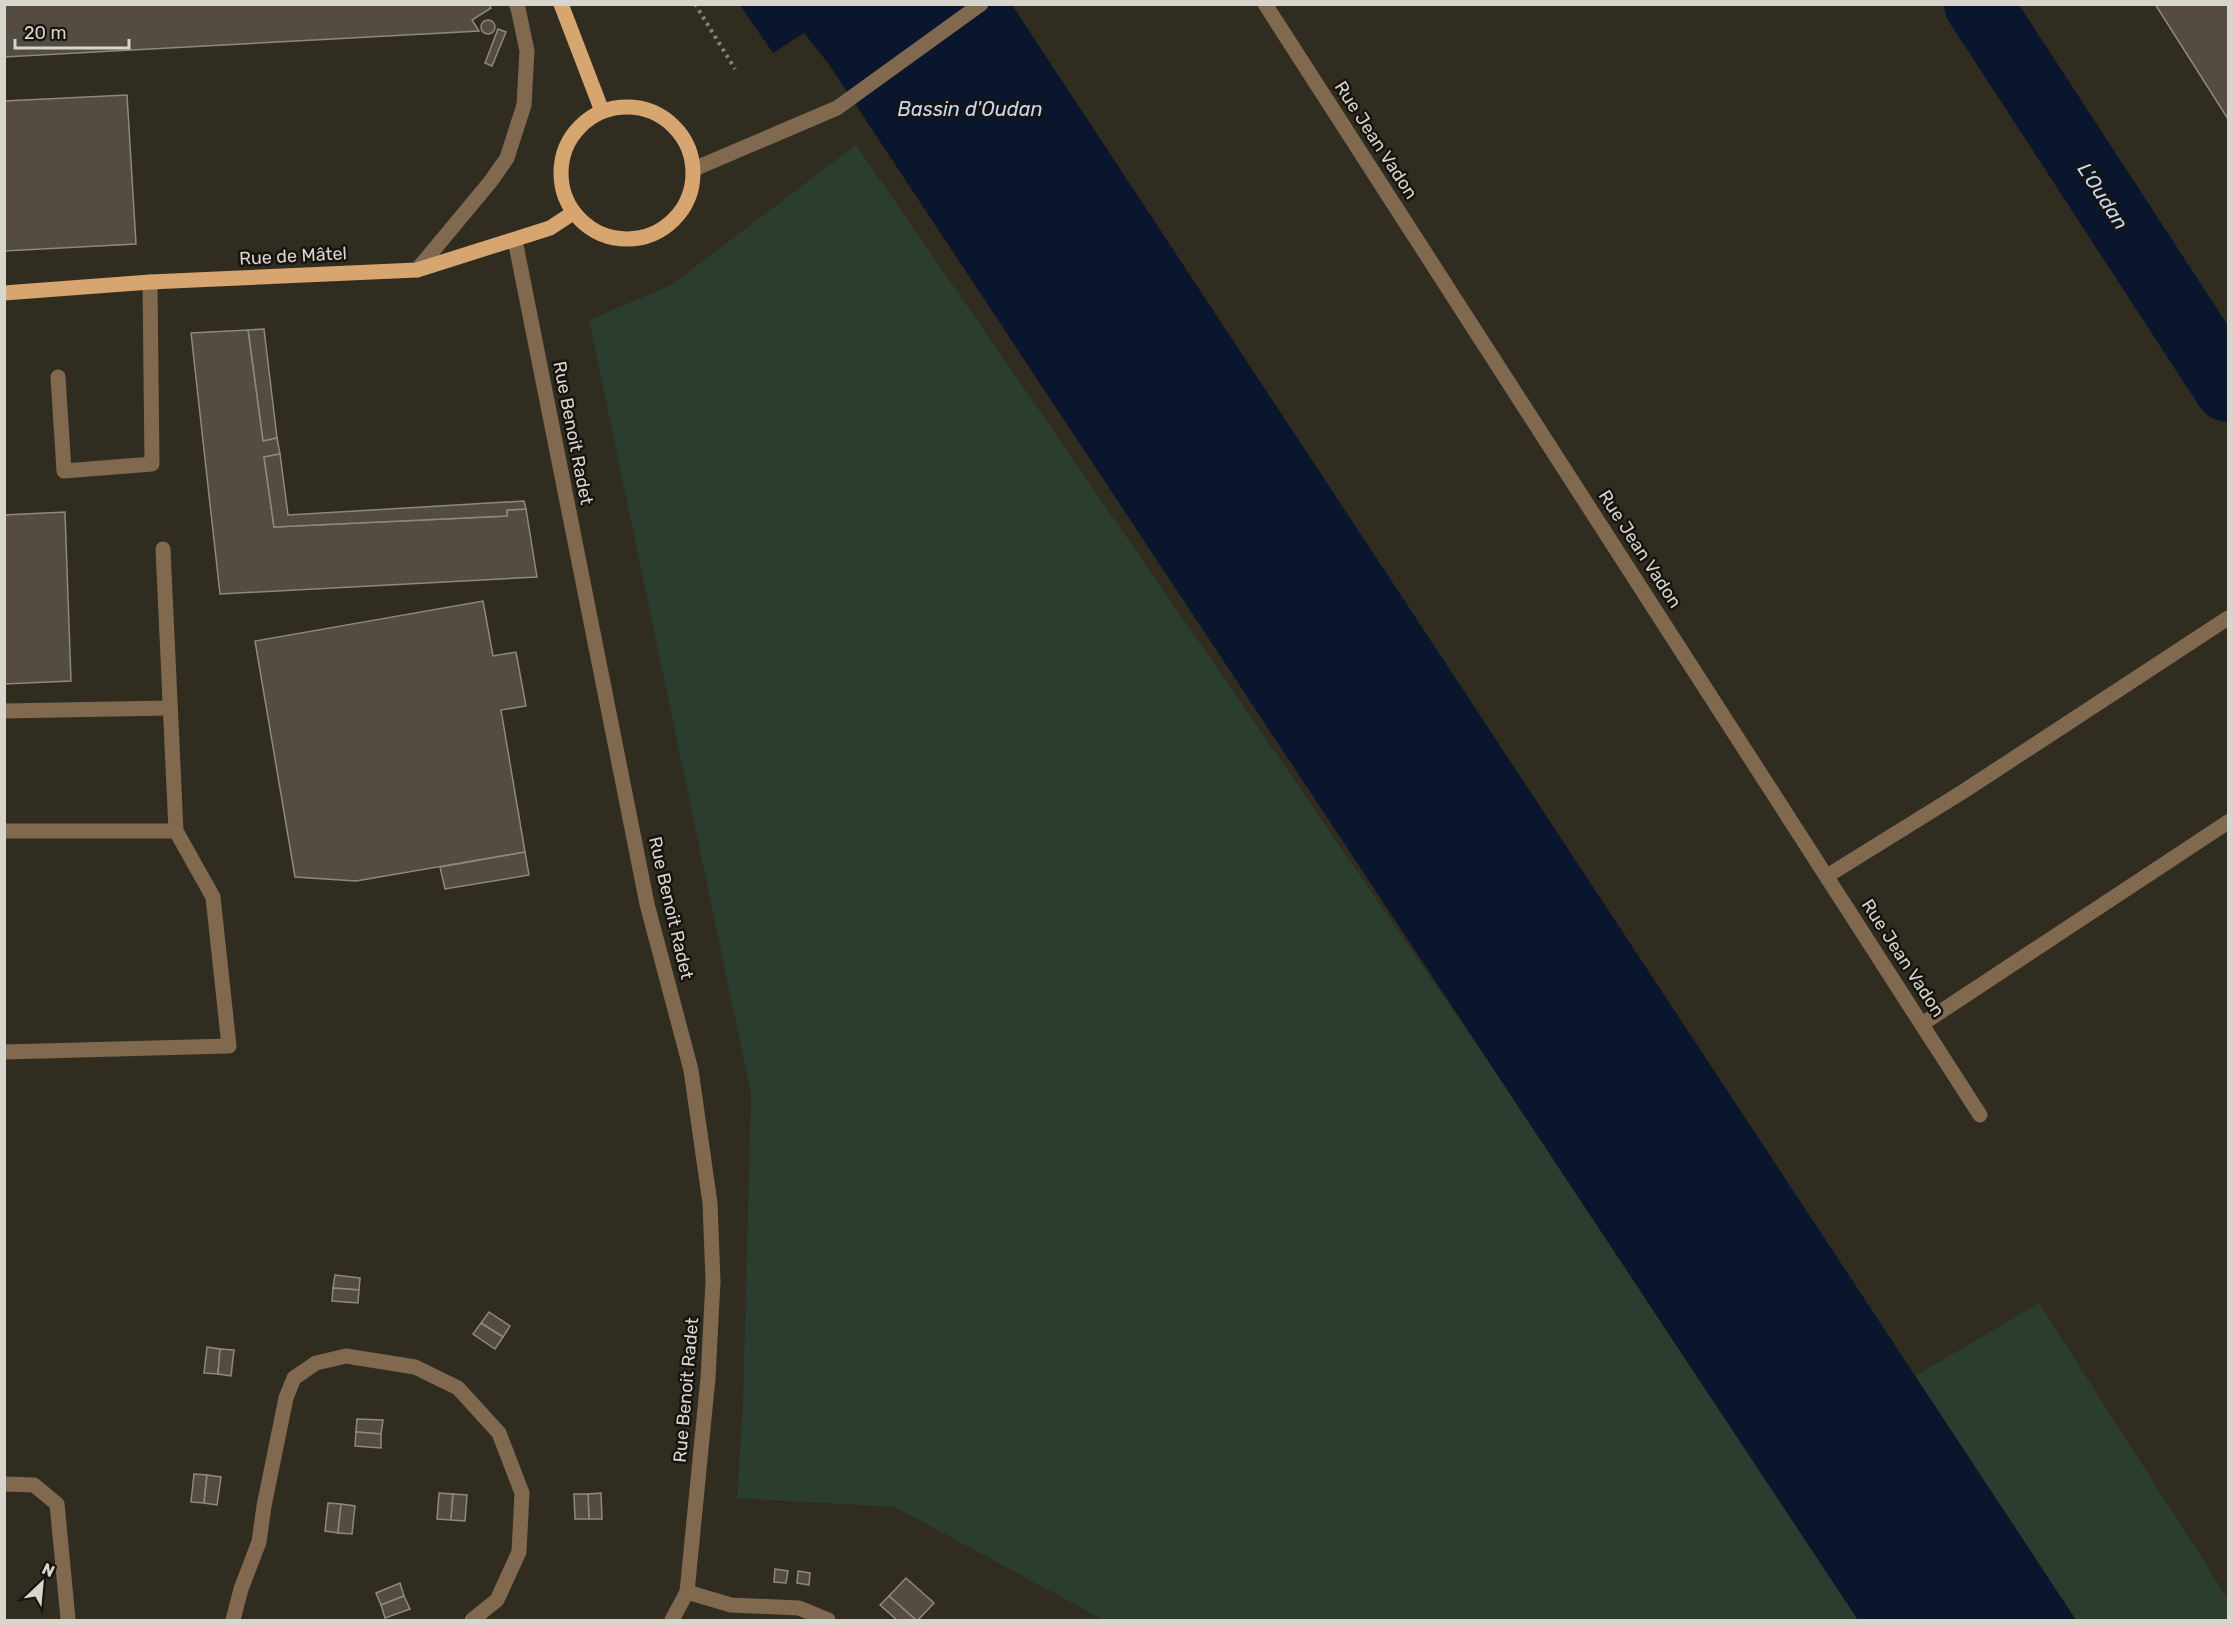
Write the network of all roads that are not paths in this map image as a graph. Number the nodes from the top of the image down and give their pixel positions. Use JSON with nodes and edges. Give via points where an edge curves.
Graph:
{"nodes":[{"id":1,"x":516,"y":4,"type":"edge"},
{"id":2,"x":561,"y":4,"type":"edge"},
{"id":3,"x":981,"y":4,"type":"edge"},
{"id":4,"x":1265,"y":4,"type":"edge"},
{"id":5,"x":602,"y":111,"type":"junction"},
{"id":6,"x":694,"y":169,"type":"junction"},
{"id":7,"x":573,"y":213,"type":"junction"},
{"id":8,"x":516,"y":240,"type":"junction"},
{"id":9,"x":417,"y":270,"type":"junction"},
{"id":10,"x":150,"y":282,"type":"junction"},
{"id":11,"x":4,"y":293,"type":"edge"},
{"id":12,"x":58,"y":377,"type":"dead end"},
{"id":13,"x":163,"y":549,"type":"dead end"},
{"id":14,"x":2229,"y":618,"type":"edge"},
{"id":15,"x":170,"y":708,"type":"junction"},
{"id":16,"x":4,"y":711,"type":"edge"},
{"id":17,"x":2229,"y":822,"type":"edge"},
{"id":18,"x":4,"y":831,"type":"edge"},
{"id":19,"x":176,"y":831,"type":"junction"},
{"id":20,"x":1827,"y":876,"type":"junction"},
{"id":21,"x":1922,"y":1024,"type":"junction"},
{"id":22,"x":4,"y":1052,"type":"edge"},
{"id":23,"x":1980,"y":1115,"type":"dead end"},
{"id":24,"x":4,"y":1484,"type":"edge"},
{"id":25,"x":687,"y":1592,"type":"junction"},
{"id":26,"x":68,"y":1619,"type":"edge"},
{"id":27,"x":233,"y":1620,"type":"edge"},
{"id":28,"x":472,"y":1620,"type":"edge"},
{"id":29,"x":672,"y":1620,"type":"edge"},
{"id":30,"x":828,"y":1620,"type":"edge"}],
"edges":[{"from":1,"to":9,"type":"street","via":[[527,51],[524,105],[507,158]]},
{"from":2,"to":5,"type":"main road"},
{"from":3,"to":6,"type":"street","via":[[837,108]]},
{"from":4,"to":20,"type":"street","name":"Rue Jean Vadon"},
{"from":5,"to":6,"type":"main road","via":[[633,106],[663,116],[685,139]]},
{"from":5,"to":7,"type":"main road","via":[[577,128],[563,155],[561,185]]},
{"from":6,"to":7,"type":"main road","via":[[688,202],[666,228],[634,240],[600,235]]},
{"from":7,"to":8,"type":"main road","name":"Rue de Mâtel","via":[[550,228]]},
{"from":8,"to":9,"type":"main road","name":"Rue de Mâtel"},
{"from":8,"to":25,"type":"street","name":"Rue Benoit Radet","via":[[647,904],[690,1070],[710,1203],[713,1281],[708,1378]]},
{"from":9,"to":10,"type":"main road","name":"Rue de Mâtel"},
{"from":10,"to":11,"type":"main road","name":"Rue de Mâtel"},
{"from":10,"to":12,"type":"street","via":[[152,464],[64,471]]},
{"from":13,"to":15,"type":"street"},
{"from":14,"to":20,"type":"street"},
{"from":15,"to":16,"type":"street"},
{"from":15,"to":19,"type":"street"},
{"from":17,"to":21,"type":"street"},
{"from":18,"to":19,"type":"street"},
{"from":19,"to":22,"type":"street","via":[[213,897],[229,1047]]},
{"from":20,"to":21,"type":"street","name":"Rue Jean Vadon"},
{"from":21,"to":23,"type":"street","name":"Rue Jean Vadon"},
{"from":24,"to":26,"type":"street","via":[[34,1485],[57,1504]]},
{"from":25,"to":29,"type":"street"},
{"from":25,"to":30,"type":"street","via":[[731,1605],[799,1608]]},
{"from":27,"to":28,"type":"street","via":[[260,1542],[286,1398],[294,1378],[316,1363],[346,1356],[416,1367],[458,1388],[499,1433],[522,1493],[519,1552],[497,1600]]}]}
